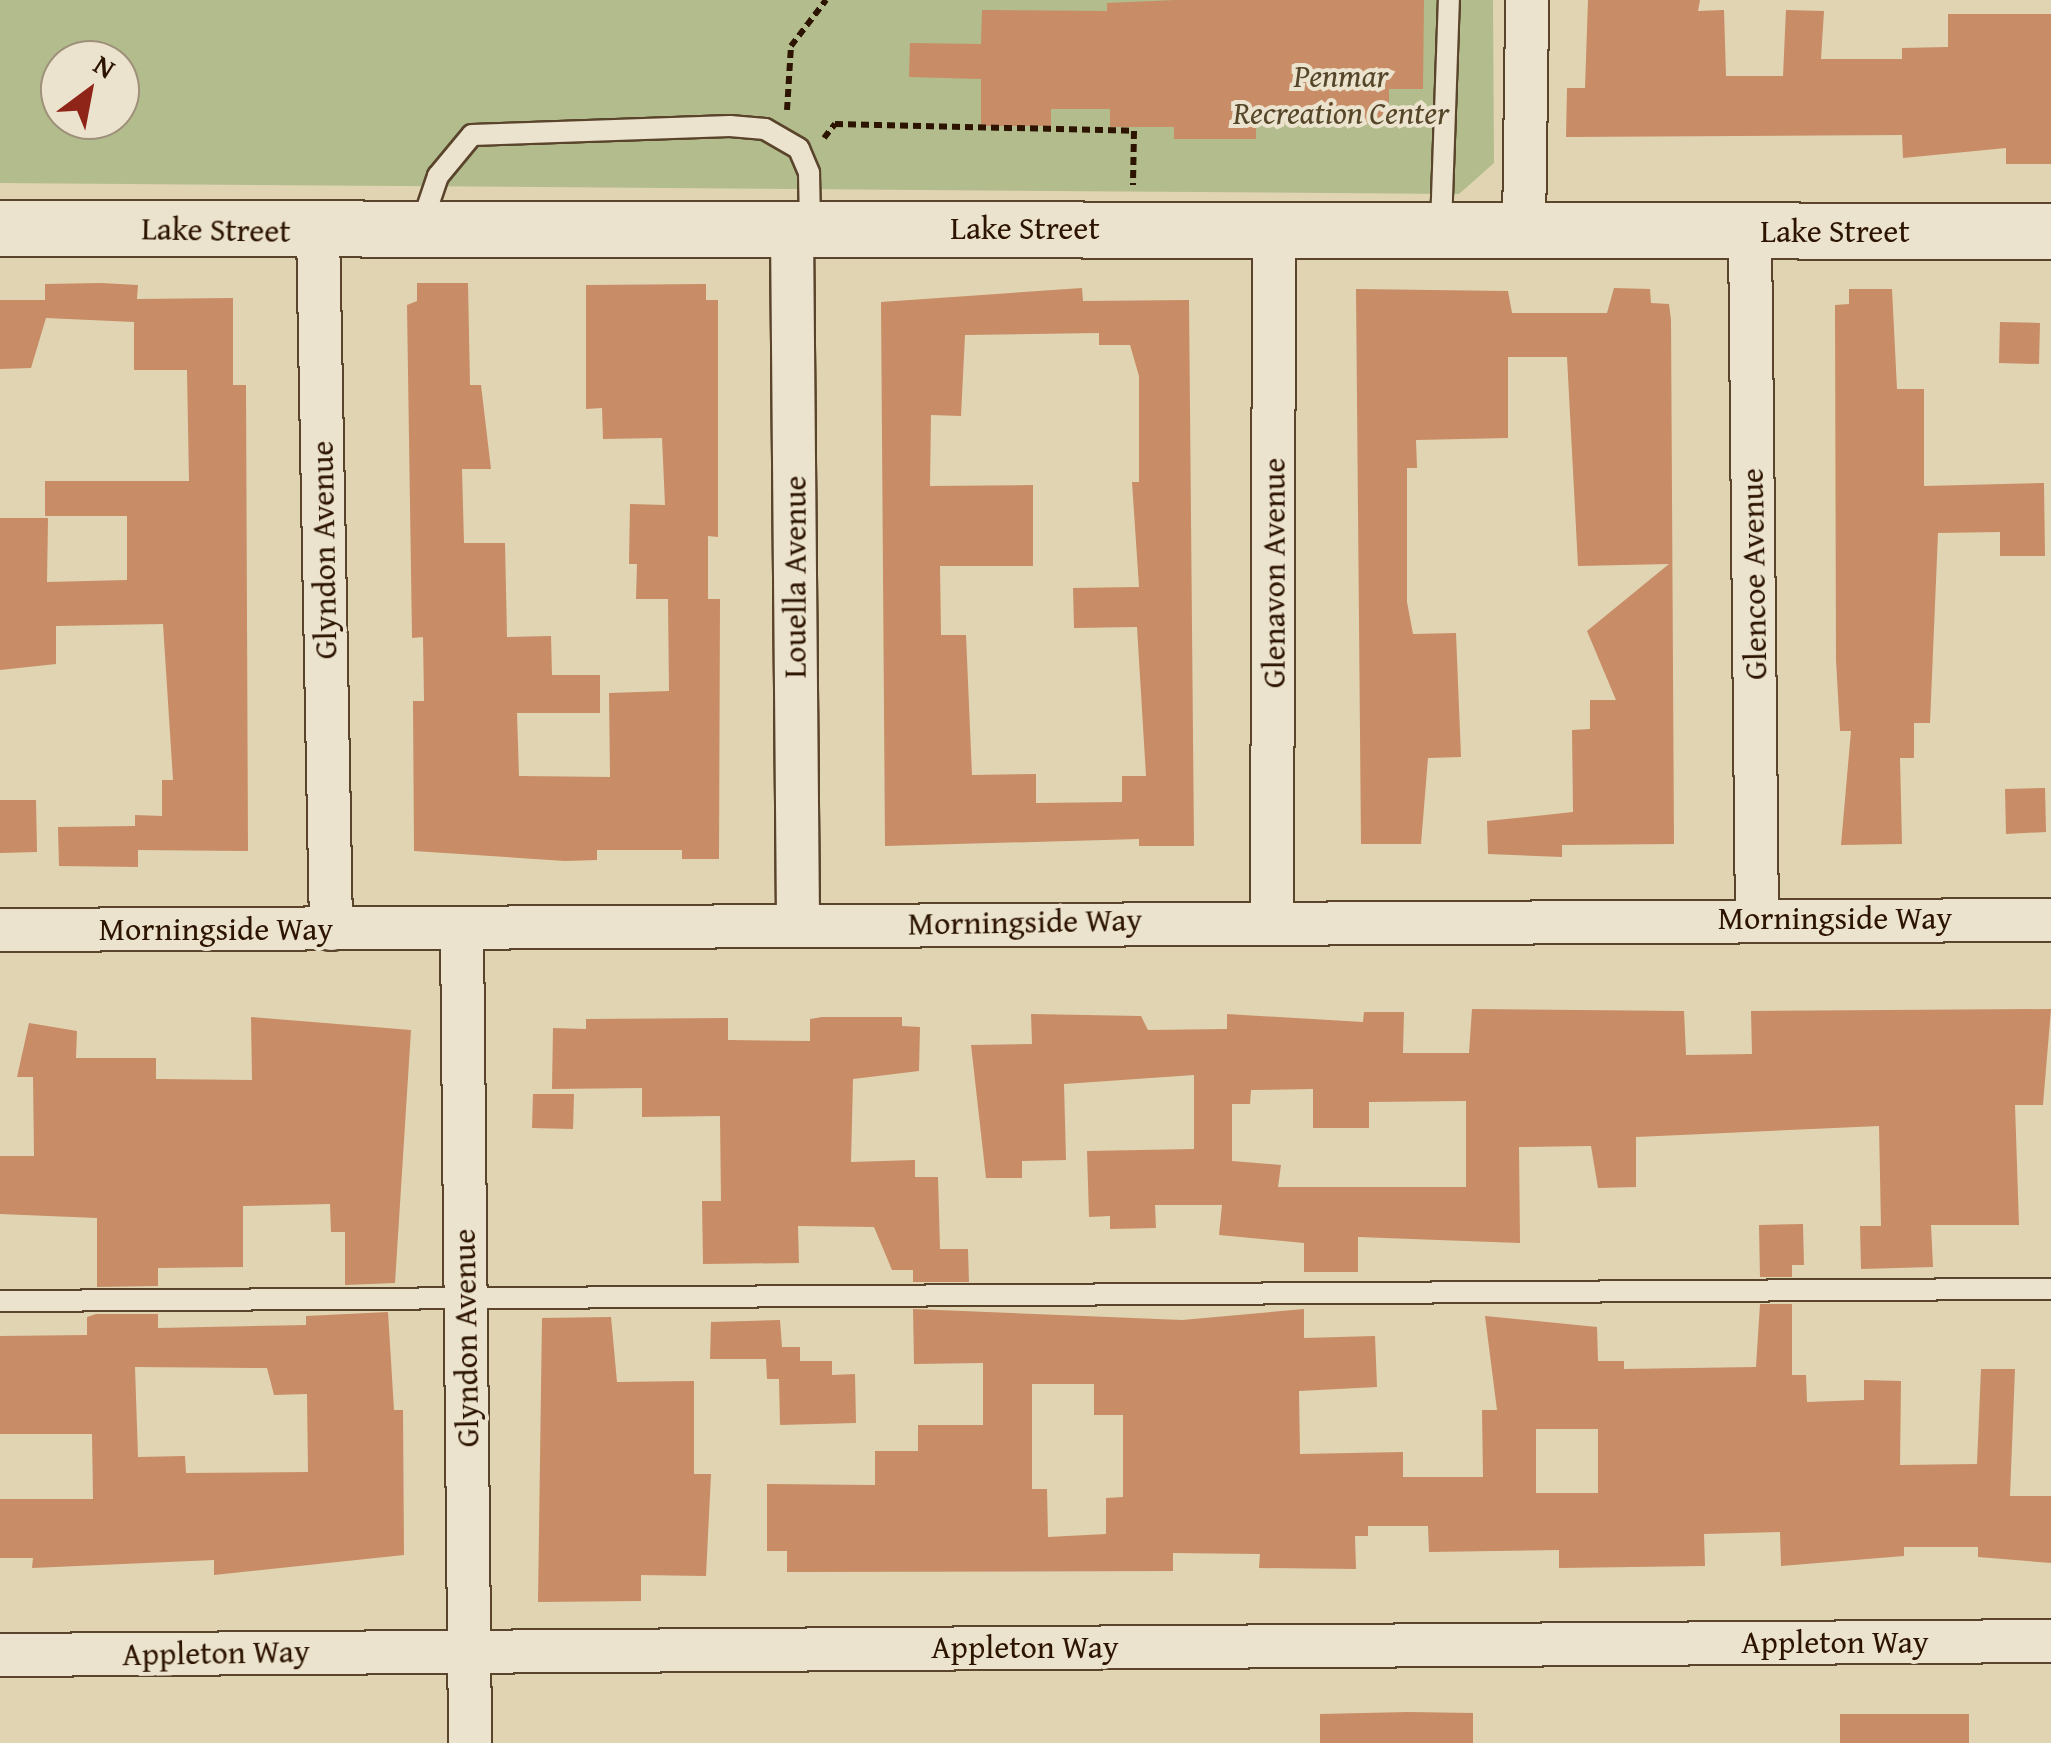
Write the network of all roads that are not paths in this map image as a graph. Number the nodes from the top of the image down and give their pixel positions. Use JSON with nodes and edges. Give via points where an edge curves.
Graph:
{"nodes":[{"id":1,"x":1449,"y":0,"type":"edge"},
{"id":2,"x":1526,"y":0,"type":"edge"},
{"id":3,"x":1274,"y":227,"type":"junction"},
{"id":4,"x":0,"y":228,"type":"edge"},
{"id":5,"x":1441,"y":228,"type":"junction"},
{"id":6,"x":1524,"y":229,"type":"junction"},
{"id":7,"x":420,"y":230,"type":"junction"},
{"id":8,"x":801,"y":230,"type":"junction"},
{"id":9,"x":318,"y":231,"type":"junction"},
{"id":10,"x":1750,"y":231,"type":"junction"},
{"id":11,"x":2051,"y":231,"type":"edge"},
{"id":12,"x":1757,"y":917,"type":"junction"},
{"id":13,"x":1272,"y":919,"type":"junction"},
{"id":14,"x":2051,"y":920,"type":"edge"},
{"id":15,"x":798,"y":924,"type":"junction"},
{"id":16,"x":330,"y":929,"type":"junction"},
{"id":17,"x":0,"y":930,"type":"edge"},
{"id":18,"x":462,"y":932,"type":"junction"},
{"id":19,"x":2051,"y":1289,"type":"edge"},
{"id":20,"x":466,"y":1298,"type":"junction"},
{"id":21,"x":0,"y":1301,"type":"edge"},
{"id":22,"x":2051,"y":1641,"type":"edge"},
{"id":23,"x":469,"y":1652,"type":"junction"},
{"id":24,"x":0,"y":1655,"type":"edge"},
{"id":25,"x":470,"y":1743,"type":"edge"}],
"edges":[{"from":1,"to":5,"type":"lane"},
{"from":2,"to":6,"type":"street"},
{"from":3,"to":5,"type":"street","name":"Lake Street"},
{"from":3,"to":8,"type":"street","name":"Lake Street"},
{"from":3,"to":13,"type":"street","name":"Glenavon Avenue"},
{"from":4,"to":9,"type":"street","name":"Lake Street"},
{"from":5,"to":6,"type":"street","name":"Lake Street"},
{"from":6,"to":10,"type":"street","name":"Lake Street"},
{"from":7,"to":8,"type":"street","name":"Lake Street"},
{"from":7,"to":8,"type":"lane","via":[[453,153],[472,135],[500,128],[730,126],[785,139],[807,160]]},
{"from":7,"to":9,"type":"street","name":"Lake Street"},
{"from":8,"to":15,"type":"street","name":"Louella Avenue"},
{"from":9,"to":16,"type":"street","name":"Glyndon Avenue"},
{"from":10,"to":11,"type":"street","name":"Lake Street"},
{"from":10,"to":12,"type":"street","name":"Glencoe Avenue"},
{"from":12,"to":13,"type":"street","name":"Morningside Way"},
{"from":12,"to":14,"type":"street","name":"Morningside Way"},
{"from":13,"to":15,"type":"street","name":"Morningside Way"},
{"from":15,"to":18,"type":"street","name":"Morningside Way"},
{"from":16,"to":17,"type":"street","name":"Morningside Way"},
{"from":16,"to":18,"type":"street","name":"Morningside Way"},
{"from":18,"to":20,"type":"street","name":"Glyndon Avenue"},
{"from":19,"to":20,"type":"lane"},
{"from":20,"to":21,"type":"lane"},
{"from":20,"to":23,"type":"street","name":"Glyndon Avenue"},
{"from":22,"to":23,"type":"street","name":"Appleton Way"},
{"from":23,"to":24,"type":"street","name":"Appleton Way"},
{"from":23,"to":25,"type":"street","name":"Glyndon Avenue"}]}
